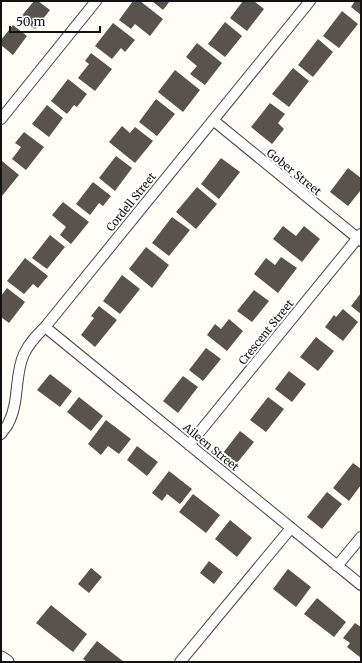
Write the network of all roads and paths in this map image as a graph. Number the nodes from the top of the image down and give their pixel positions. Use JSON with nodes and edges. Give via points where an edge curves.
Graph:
{"nodes":[{"id":1,"x":96,"y":1,"type":"edge"},
{"id":2,"x":310,"y":1,"type":"edge"},
{"id":3,"x":1,"y":119,"type":"edge"},
{"id":4,"x":213,"y":120,"type":"junction"},
{"id":5,"x":360,"y":238,"type":"edge"},
{"id":6,"x":45,"y":327,"type":"junction"},
{"id":7,"x":1,"y":434,"type":"edge"},
{"id":8,"x":189,"y":445,"type":"junction"},
{"id":9,"x":291,"y":528,"type":"junction"},
{"id":10,"x":361,"y":537,"type":"edge"},
{"id":11,"x":337,"y":566,"type":"junction"},
{"id":12,"x":361,"y":585,"type":"edge"},
{"id":13,"x":1,"y":658,"type":"edge"},
{"id":14,"x":6,"y":662,"type":"edge"},
{"id":15,"x":180,"y":662,"type":"edge"}],
"edges":[{"from":1,"to":3,"type":"street"},
{"from":2,"to":4,"type":"street","name":"Cordell Street"},
{"from":4,"to":5,"type":"street","name":"Gober Street"},
{"from":4,"to":6,"type":"street","name":"Cordell Street"},
{"from":5,"to":8,"type":"street","name":"Crescent Street"},
{"from":6,"to":7,"type":"street","name":"Cordell Street","via":[[32,340],[24,354],[14,409]]},
{"from":6,"to":8,"type":"street","name":"Aileen Street"},
{"from":8,"to":9,"type":"street","name":"Aileen Street"},
{"from":9,"to":11,"type":"street","name":"Aileen Street"},
{"from":9,"to":15,"type":"street"},
{"from":10,"to":11,"type":"street"},
{"from":11,"to":12,"type":"street","name":"Aileen Street"},
{"from":13,"to":14,"type":"street"}]}
